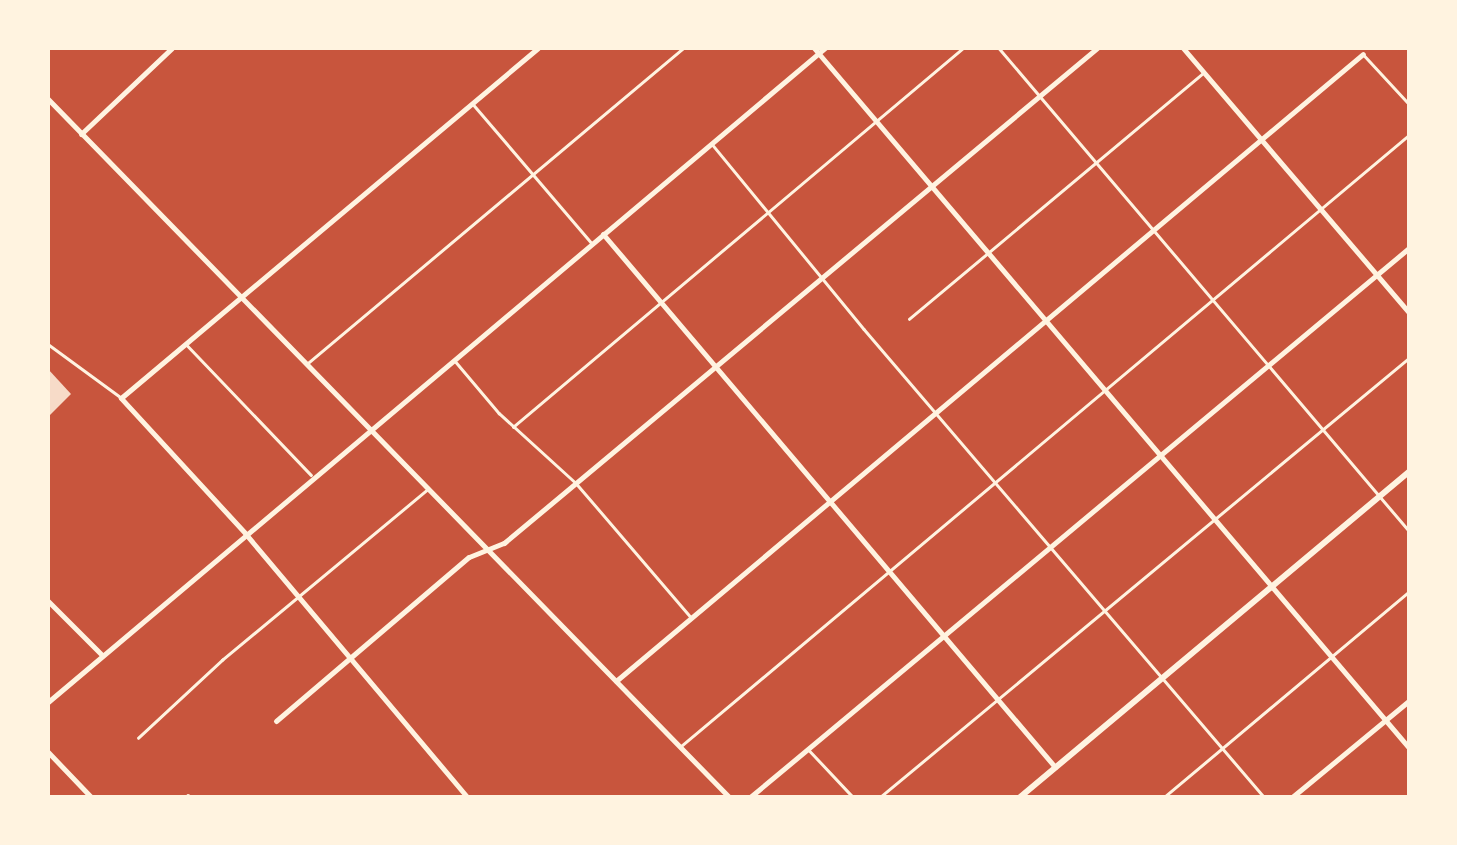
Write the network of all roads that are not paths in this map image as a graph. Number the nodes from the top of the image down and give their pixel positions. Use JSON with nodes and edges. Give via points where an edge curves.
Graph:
{"nodes":[{"id":1,"x":172,"y":48,"type":"edge"},
{"id":2,"x":538,"y":48,"type":"edge"},
{"id":3,"x":683,"y":48,"type":"edge"},
{"id":4,"x":825,"y":48,"type":"edge"},
{"id":5,"x":963,"y":48,"type":"edge"},
{"id":6,"x":998,"y":48,"type":"edge"},
{"id":7,"x":1096,"y":48,"type":"edge"},
{"id":8,"x":1184,"y":48,"type":"edge"},
{"id":9,"x":816,"y":50,"type":"edge"},
{"id":10,"x":1363,"y":54,"type":"joint"},
{"id":11,"x":1204,"y":72,"type":"junction"},
{"id":12,"x":1038,"y":96,"type":"junction"},
{"id":13,"x":48,"y":99,"type":"edge"},
{"id":14,"x":472,"y":103,"type":"junction"},
{"id":15,"x":1410,"y":105,"type":"edge"},
{"id":16,"x":876,"y":122,"type":"junction"},
{"id":17,"x":81,"y":134,"type":"junction"},
{"id":18,"x":1410,"y":134,"type":"edge"},
{"id":19,"x":1262,"y":140,"type":"junction"},
{"id":20,"x":711,"y":143,"type":"junction"},
{"id":21,"x":1096,"y":162,"type":"junction"},
{"id":22,"x":532,"y":173,"type":"junction"},
{"id":23,"x":932,"y":186,"type":"junction"},
{"id":24,"x":1321,"y":208,"type":"junction"},
{"id":25,"x":766,"y":213,"type":"junction"},
{"id":26,"x":1154,"y":230,"type":"junction"},
{"id":27,"x":603,"y":234,"type":"junction"},
{"id":28,"x":592,"y":244,"type":"junction"},
{"id":29,"x":1410,"y":247,"type":"edge"},
{"id":30,"x":988,"y":253,"type":"junction"},
{"id":31,"x":1376,"y":274,"type":"junction"},
{"id":32,"x":824,"y":276,"type":"junction"},
{"id":33,"x":241,"y":297,"type":"junction"},
{"id":34,"x":1212,"y":299,"type":"junction"},
{"id":35,"x":660,"y":301,"type":"junction"},
{"id":36,"x":1410,"y":314,"type":"edge"},
{"id":37,"x":909,"y":320,"type":"dead end"},
{"id":38,"x":1046,"y":321,"type":"junction"},
{"id":39,"x":184,"y":342,"type":"junction"},
{"id":40,"x":48,"y":344,"type":"edge"},
{"id":41,"x":1410,"y":358,"type":"edge"},
{"id":42,"x":454,"y":359,"type":"junction"},
{"id":43,"x":307,"y":364,"type":"junction"},
{"id":44,"x":1268,"y":365,"type":"junction"},
{"id":45,"x":716,"y":367,"type":"junction"},
{"id":46,"x":1104,"y":390,"type":"junction"},
{"id":47,"x":121,"y":398,"type":"junction"},
{"id":48,"x":936,"y":411,"type":"junction"},
{"id":49,"x":513,"y":427,"type":"junction"},
{"id":50,"x":370,"y":429,"type":"junction"},
{"id":51,"x":1323,"y":430,"type":"junction"},
{"id":52,"x":1158,"y":455,"type":"junction"},
{"id":53,"x":1410,"y":471,"type":"edge"},
{"id":54,"x":312,"y":476,"type":"junction"},
{"id":55,"x":997,"y":482,"type":"junction"},
{"id":56,"x":576,"y":484,"type":"junction"},
{"id":57,"x":428,"y":489,"type":"junction"},
{"id":58,"x":1379,"y":496,"type":"junction"},
{"id":59,"x":831,"y":502,"type":"junction"},
{"id":60,"x":1215,"y":520,"type":"junction"},
{"id":61,"x":1410,"y":532,"type":"edge"},
{"id":62,"x":246,"y":534,"type":"junction"},
{"id":63,"x":1050,"y":544,"type":"junction"},
{"id":64,"x":488,"y":550,"type":"junction"},
{"id":65,"x":888,"y":569,"type":"junction"},
{"id":66,"x":1271,"y":588,"type":"junction"},
{"id":67,"x":1410,"y":591,"type":"edge"},
{"id":68,"x":300,"y":597,"type":"junction"},
{"id":69,"x":48,"y":601,"type":"edge"},
{"id":70,"x":1105,"y":610,"type":"junction"},
{"id":71,"x":692,"y":618,"type":"junction"},
{"id":72,"x":943,"y":634,"type":"junction"},
{"id":73,"x":102,"y":656,"type":"junction"},
{"id":74,"x":352,"y":657,"type":"junction"},
{"id":75,"x":1331,"y":658,"type":"junction"},
{"id":76,"x":1163,"y":678,"type":"junction"},
{"id":77,"x":616,"y":681,"type":"junction"},
{"id":78,"x":999,"y":700,"type":"junction"},
{"id":79,"x":1410,"y":700,"type":"edge"},
{"id":80,"x":48,"y":702,"type":"edge"},
{"id":81,"x":276,"y":720,"type":"dead end"},
{"id":82,"x":1386,"y":720,"type":"junction"},
{"id":83,"x":138,"y":738,"type":"dead end"},
{"id":84,"x":680,"y":747,"type":"junction"},
{"id":85,"x":807,"y":748,"type":"junction"},
{"id":86,"x":1223,"y":748,"type":"junction"},
{"id":87,"x":1410,"y":749,"type":"edge"},
{"id":88,"x":48,"y":752,"type":"edge"},
{"id":89,"x":1056,"y":767,"type":"junction"},
{"id":90,"x":92,"y":798,"type":"edge"},
{"id":91,"x":468,"y":798,"type":"edge"},
{"id":92,"x":730,"y":798,"type":"edge"},
{"id":93,"x":749,"y":798,"type":"edge"},
{"id":94,"x":854,"y":798,"type":"edge"},
{"id":95,"x":879,"y":798,"type":"edge"},
{"id":96,"x":1019,"y":798,"type":"edge"},
{"id":97,"x":1162,"y":798,"type":"edge"},
{"id":98,"x":1265,"y":798,"type":"edge"},
{"id":99,"x":1291,"y":798,"type":"edge"}],
"edges":[{"from":1,"to":17,"type":"street"},
{"from":2,"to":14,"type":"street"},
{"from":3,"to":22,"type":"lane"},
{"from":4,"to":9,"type":"street"},
{"from":5,"to":16,"type":"lane"},
{"from":6,"to":12,"type":"lane"},
{"from":7,"to":12,"type":"street"},
{"from":8,"to":11,"type":"street"},
{"from":9,"to":16,"type":"street"},
{"from":9,"to":20,"type":"street"},
{"from":10,"to":15,"type":"lane"},
{"from":10,"to":19,"type":"street"},
{"from":11,"to":19,"type":"street"},
{"from":11,"to":21,"type":"lane"},
{"from":12,"to":21,"type":"lane"},
{"from":12,"to":23,"type":"street"},
{"from":13,"to":17,"type":"street"},
{"from":14,"to":22,"type":"lane"},
{"from":14,"to":33,"type":"street"},
{"from":16,"to":23,"type":"street"},
{"from":16,"to":25,"type":"lane"},
{"from":17,"to":33,"type":"street"},
{"from":18,"to":24,"type":"lane"},
{"from":19,"to":24,"type":"street"},
{"from":19,"to":26,"type":"street"},
{"from":20,"to":25,"type":"lane"},
{"from":20,"to":27,"type":"street"},
{"from":21,"to":26,"type":"lane"},
{"from":21,"to":30,"type":"lane"},
{"from":22,"to":28,"type":"lane"},
{"from":22,"to":43,"type":"lane"},
{"from":23,"to":30,"type":"street"},
{"from":23,"to":32,"type":"street"},
{"from":24,"to":31,"type":"street"},
{"from":24,"to":34,"type":"lane"},
{"from":25,"to":32,"type":"lane"},
{"from":25,"to":35,"type":"lane"},
{"from":26,"to":34,"type":"lane"},
{"from":26,"to":38,"type":"street"},
{"from":27,"to":28,"type":"street"},
{"from":27,"to":35,"type":"street"},
{"from":28,"to":42,"type":"street"},
{"from":29,"to":31,"type":"street"},
{"from":30,"to":37,"type":"lane"},
{"from":30,"to":38,"type":"street"},
{"from":31,"to":36,"type":"street"},
{"from":31,"to":44,"type":"street"},
{"from":32,"to":45,"type":"street"},
{"from":32,"to":48,"type":"lane"},
{"from":33,"to":39,"type":"street"},
{"from":33,"to":43,"type":"street"},
{"from":34,"to":44,"type":"lane"},
{"from":34,"to":46,"type":"lane"},
{"from":35,"to":45,"type":"street"},
{"from":35,"to":49,"type":"lane"},
{"from":38,"to":46,"type":"street"},
{"from":38,"to":48,"type":"street"},
{"from":39,"to":47,"type":"street"},
{"from":39,"to":54,"type":"lane"},
{"from":40,"to":47,"type":"lane"},
{"from":41,"to":51,"type":"lane"},
{"from":42,"to":49,"type":"lane"},
{"from":42,"to":50,"type":"street"},
{"from":43,"to":50,"type":"street"},
{"from":44,"to":51,"type":"lane"},
{"from":44,"to":52,"type":"street"},
{"from":45,"to":56,"type":"street"},
{"from":45,"to":59,"type":"street"},
{"from":46,"to":52,"type":"street"},
{"from":46,"to":55,"type":"lane"},
{"from":47,"to":62,"type":"street"},
{"from":48,"to":55,"type":"lane"},
{"from":48,"to":59,"type":"street"},
{"from":49,"to":56,"type":"lane"},
{"from":50,"to":54,"type":"street"},
{"from":50,"to":57,"type":"street"},
{"from":51,"to":58,"type":"lane"},
{"from":51,"to":60,"type":"lane"},
{"from":52,"to":60,"type":"street"},
{"from":52,"to":63,"type":"street"},
{"from":53,"to":58,"type":"street"},
{"from":54,"to":62,"type":"street"},
{"from":55,"to":63,"type":"lane"},
{"from":55,"to":65,"type":"lane"},
{"from":56,"to":64,"type":"street"},
{"from":56,"to":71,"type":"lane"},
{"from":57,"to":64,"type":"street"},
{"from":57,"to":68,"type":"lane"},
{"from":58,"to":61,"type":"lane"},
{"from":58,"to":66,"type":"street"},
{"from":59,"to":65,"type":"street"},
{"from":59,"to":71,"type":"street"},
{"from":60,"to":66,"type":"street"},
{"from":60,"to":70,"type":"lane"},
{"from":62,"to":68,"type":"street"},
{"from":62,"to":73,"type":"street"},
{"from":63,"to":70,"type":"lane"},
{"from":63,"to":72,"type":"street"},
{"from":64,"to":74,"type":"street","via":[[469,558]]},
{"from":64,"to":77,"type":"street"},
{"from":65,"to":72,"type":"street"},
{"from":65,"to":84,"type":"lane"},
{"from":66,"to":75,"type":"street"},
{"from":66,"to":76,"type":"street"},
{"from":67,"to":75,"type":"lane"},
{"from":68,"to":74,"type":"street"},
{"from":68,"to":83,"type":"lane"},
{"from":69,"to":73,"type":"street"},
{"from":70,"to":76,"type":"lane"},
{"from":70,"to":78,"type":"lane"},
{"from":71,"to":77,"type":"street"},
{"from":72,"to":78,"type":"street"},
{"from":72,"to":85,"type":"street"},
{"from":73,"to":80,"type":"street"},
{"from":74,"to":81,"type":"street"},
{"from":74,"to":91,"type":"street"},
{"from":75,"to":82,"type":"street"},
{"from":75,"to":86,"type":"lane"},
{"from":76,"to":86,"type":"lane"},
{"from":76,"to":89,"type":"street"},
{"from":77,"to":84,"type":"street"},
{"from":78,"to":89,"type":"street"},
{"from":78,"to":95,"type":"lane"},
{"from":79,"to":82,"type":"street"},
{"from":82,"to":87,"type":"street"},
{"from":82,"to":99,"type":"street"},
{"from":84,"to":92,"type":"street"},
{"from":85,"to":93,"type":"street"},
{"from":85,"to":94,"type":"lane"},
{"from":86,"to":97,"type":"lane"},
{"from":86,"to":98,"type":"lane"},
{"from":88,"to":90,"type":"street"},
{"from":89,"to":96,"type":"street"}]}
